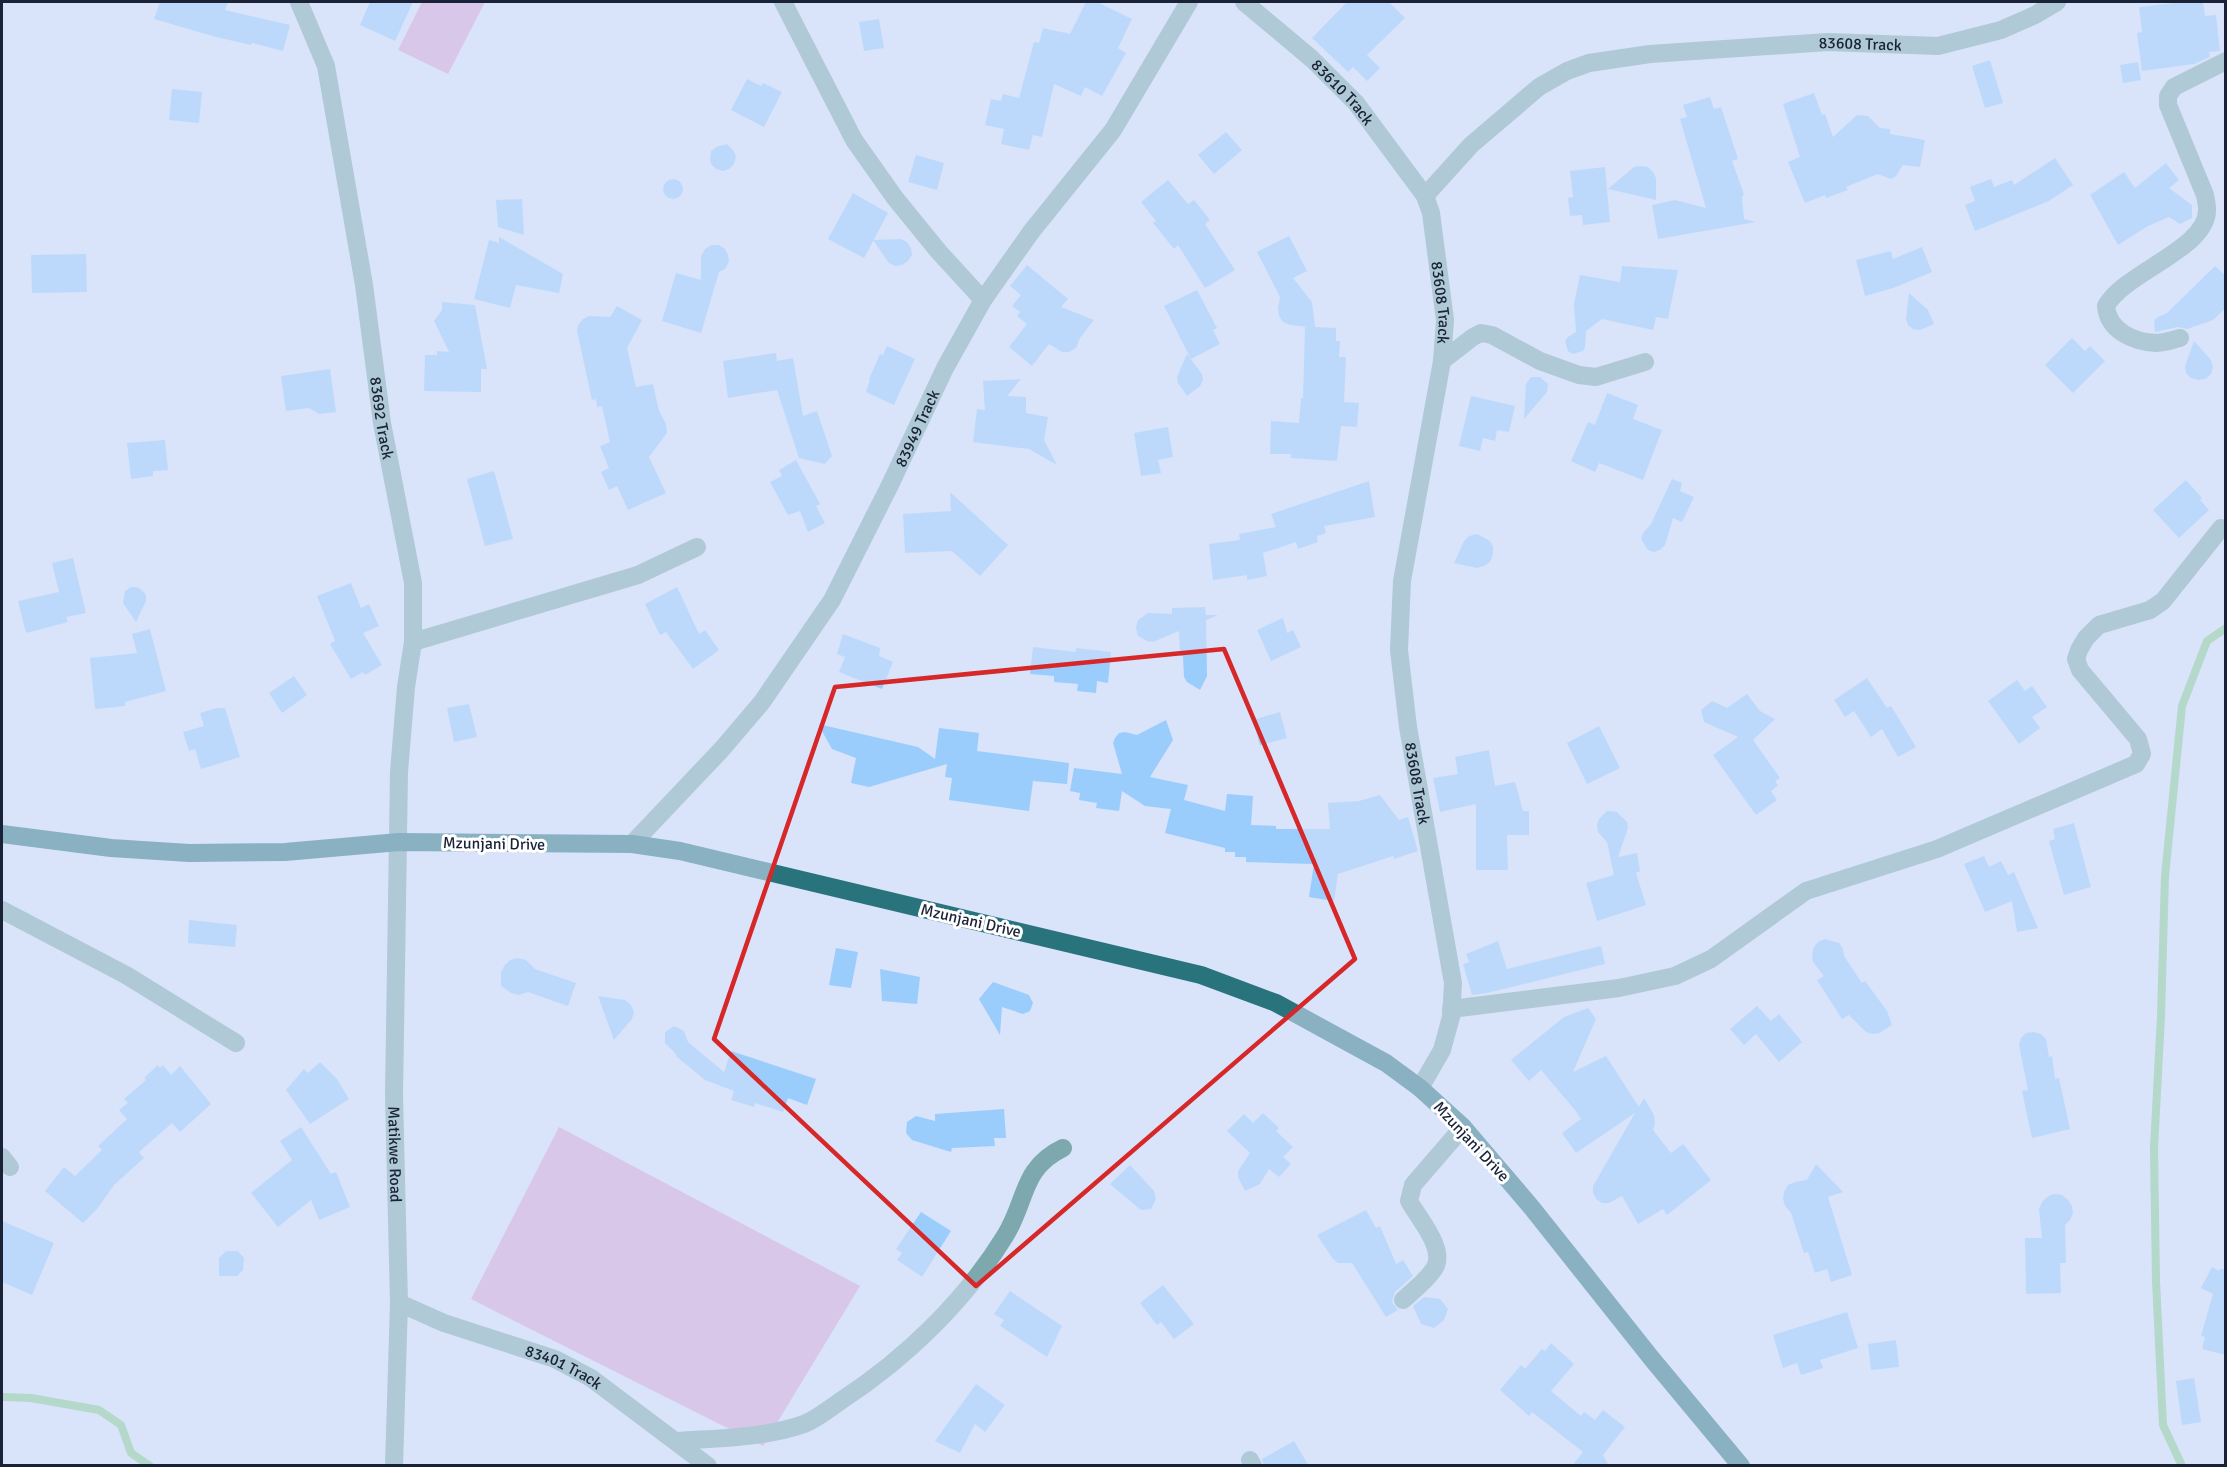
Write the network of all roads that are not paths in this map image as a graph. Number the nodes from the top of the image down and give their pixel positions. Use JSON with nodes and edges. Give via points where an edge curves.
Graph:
{"nodes":[{"id":1,"x":299,"y":2,"type":"edge"},
{"id":2,"x":783,"y":2,"type":"edge"},
{"id":3,"x":1189,"y":2,"type":"edge"},
{"id":4,"x":1244,"y":2,"type":"edge"},
{"id":5,"x":2057,"y":2,"type":"edge"},
{"id":6,"x":2226,"y":61,"type":"edge"},
{"id":7,"x":1425,"y":196,"type":"junction"},
{"id":8,"x":983,"y":300,"type":"junction"},
{"id":9,"x":2180,"y":338,"type":"dead end"},
{"id":10,"x":1442,"y":361,"type":"junction"},
{"id":11,"x":1645,"y":362,"type":"dead end"},
{"id":12,"x":2221,"y":528,"type":"dead end"},
{"id":13,"x":697,"y":547,"type":"dead end"},
{"id":14,"x":413,"y":642,"type":"junction"},
{"id":15,"x":2,"y":834,"type":"edge"},
{"id":16,"x":399,"y":842,"type":"junction"},
{"id":17,"x":632,"y":844,"type":"junction"},
{"id":18,"x":2,"y":910,"type":"edge"},
{"id":19,"x":1451,"y":1009,"type":"junction"},
{"id":20,"x":236,"y":1043,"type":"dead end"},
{"id":21,"x":1420,"y":1088,"type":"junction"},
{"id":22,"x":1462,"y":1126,"type":"junction"},
{"id":23,"x":1063,"y":1148,"type":"dead end"},
{"id":24,"x":1403,"y":1300,"type":"dead end"},
{"id":25,"x":399,"y":1303,"type":"junction"},
{"id":26,"x":677,"y":1441,"type":"junction"},
{"id":27,"x":394,"y":1466,"type":"edge"},
{"id":28,"x":708,"y":1466,"type":"edge"},
{"id":29,"x":1741,"y":1466,"type":"edge"}],
"edges":[{"from":1,"to":14,"type":"street","name":"83692 Track","via":[[327,66],[364,285],[382,423],[413,583]]},
{"from":2,"to":8,"type":"street","via":[[854,140],[894,198]]},
{"from":3,"to":8,"type":"street","name":"83949 Track","via":[[1113,130],[1031,232]]},
{"from":4,"to":7,"type":"street","name":"83610 Track","via":[[1356,103]]},
{"from":5,"to":7,"type":"street","name":"83608 Track","via":[[2001,30],[1938,46],[1828,42],[1650,54],[1589,63],[1567,71],[1531,93],[1471,145]]},
{"from":6,"to":9,"type":"street","via":[[2174,87],[2168,96],[2168,105],[2205,195],[2208,211],[2203,225],[2193,240],[2117,291],[2106,306],[2113,325],[2130,337],[2159,343]]},
{"from":7,"to":10,"type":"street","name":"83608 Track","via":[[1431,213],[1445,320]]},
{"from":8,"to":17,"type":"street","name":"83949 Track","via":[[945,368],[832,600],[762,702]]},
{"from":10,"to":11,"type":"street","via":[[1481,333],[1579,375],[1596,377]]},
{"from":10,"to":19,"type":"street","name":"83608 Track","via":[[1402,581],[1399,650],[1408,727],[1453,983]]},
{"from":12,"to":19,"type":"street","via":[[2163,601],[2150,610],[2099,625],[2079,650],[2076,660],[2083,675],[2138,739],[2142,754],[2136,764],[1937,849],[1806,891],[1711,959],[1675,976],[1619,988]]},
{"from":13,"to":14,"type":"street","via":[[638,575]]},
{"from":14,"to":16,"type":"street","name":"83692 Track","via":[[401,731]]},
{"from":15,"to":16,"type":"main road","name":"Mzunjani Drive","via":[[189,853],[285,852]]},
{"from":16,"to":17,"type":"main road","name":"Mzunjani Drive"},
{"from":16,"to":25,"type":"street","name":"Matikwe Road","via":[[394,1096]]},
{"from":17,"to":21,"type":"main road","name":"Mzunjani Drive","via":[[680,851],[1201,975],[1276,1003],[1386,1064]]},
{"from":18,"to":20,"type":"street","via":[[126,975]]},
{"from":19,"to":21,"type":"street","name":"83608 Track","via":[[1442,1050]]},
{"from":21,"to":22,"type":"main road","name":"Mzunjani Drive"},
{"from":22,"to":24,"type":"street","via":[[1413,1185],[1409,1201],[1436,1245],[1439,1257],[1428,1278]]},
{"from":22,"to":29,"type":"main road","name":"Mzunjani Drive"},
{"from":23,"to":26,"type":"street","via":[[1048,1156],[1032,1174],[1005,1237],[968,1287],[942,1317],[873,1379],[806,1423],[776,1432]]},
{"from":25,"to":26,"type":"street","name":"83401 Track","via":[[444,1323],[555,1359],[591,1378]]},
{"from":25,"to":27,"type":"street","name":"Matikwe Road"},
{"from":26,"to":28,"type":"street","name":"83401 Track"}]}
